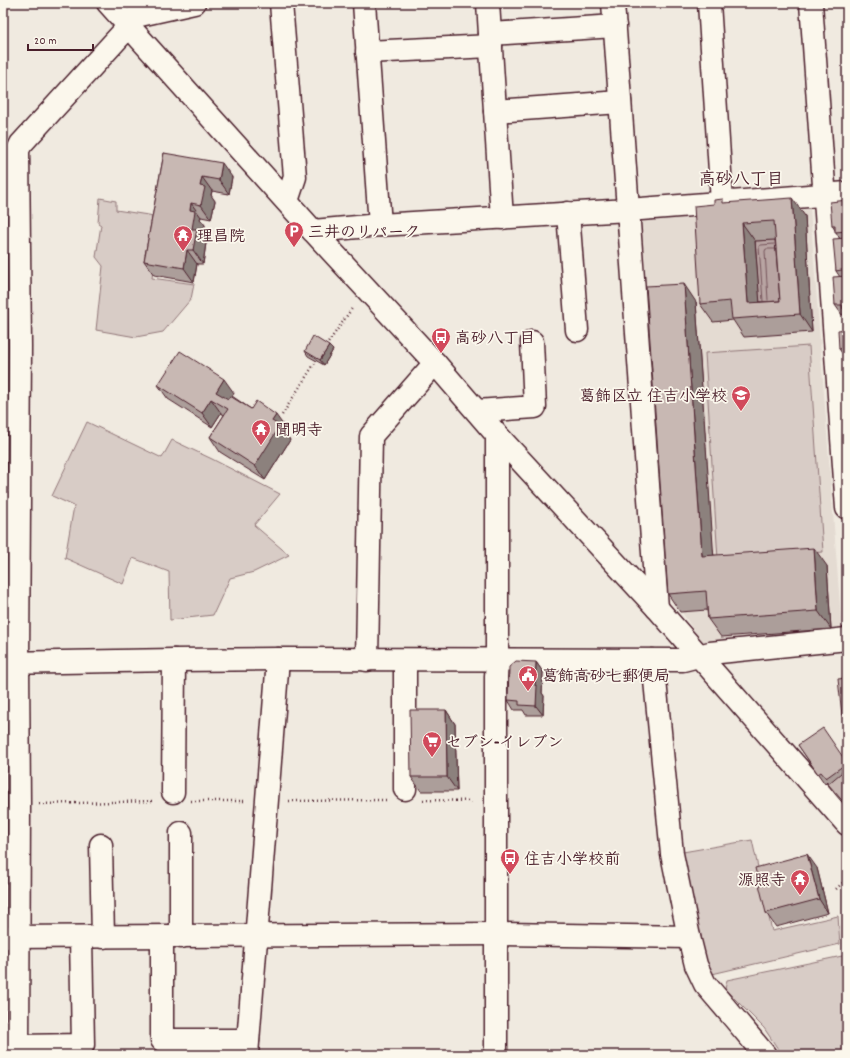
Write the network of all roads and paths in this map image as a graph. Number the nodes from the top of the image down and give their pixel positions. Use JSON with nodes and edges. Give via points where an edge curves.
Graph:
{"nodes":[{"id":1,"x":108,"y":3,"type":"edge"},
{"id":2,"x":194,"y":3,"type":"edge"},
{"id":3,"x":282,"y":3,"type":"edge"},
{"id":4,"x":364,"y":3,"type":"edge"},
{"id":5,"x":488,"y":3,"type":"edge"},
{"id":6,"x":613,"y":3,"type":"edge"},
{"id":7,"x":709,"y":3,"type":"edge"},
{"id":8,"x":811,"y":3,"type":"edge"},
{"id":9,"x":127,"y":24,"type":"junction"},
{"id":10,"x":615,"y":26,"type":"junction"},
{"id":11,"x":490,"y":40,"type":"junction"},
{"id":12,"x":368,"y":52,"type":"junction"},
{"id":13,"x":620,"y":102,"type":"junction"},
{"id":14,"x":495,"y":111,"type":"junction"},
{"id":15,"x":10,"y":150,"type":"edge"},
{"id":16,"x":847,"y":193,"type":"edge"},
{"id":17,"x":824,"y":194,"type":"junction"},
{"id":18,"x":287,"y":201,"type":"junction"},
{"id":19,"x":722,"y":202,"type":"junction"},
{"id":20,"x":628,"y":210,"type":"junction"},
{"id":21,"x":568,"y":213,"type":"junction"},
{"id":22,"x":502,"y":218,"type":"junction"},
{"id":23,"x":380,"y":225,"type":"junction"},
{"id":24,"x":313,"y":231,"type":"junction"},
{"id":25,"x":366,"y":288,"type":"junction"},
{"id":26,"x":841,"y":328,"type":"edge"},
{"id":27,"x":576,"y":330,"type":"dead end"},
{"id":28,"x":532,"y":342,"type":"dead end"},
{"id":29,"x":11,"y":346,"type":"edge"},
{"id":30,"x":325,"y":347,"type":"edge"},
{"id":31,"x":321,"y":353,"type":"edge"},
{"id":32,"x":435,"y":363,"type":"junction"},
{"id":33,"x":477,"y":411,"type":"junction"},
{"id":34,"x":282,"y":415,"type":"dead end"},
{"id":35,"x":497,"y":435,"type":"junction"},
{"id":36,"x":845,"y":460,"type":"edge"},
{"id":37,"x":847,"y":508,"type":"edge"},
{"id":38,"x":657,"y":608,"type":"junction"},
{"id":39,"x":847,"y":639,"type":"edge"},
{"id":40,"x":699,"y":656,"type":"junction"},
{"id":41,"x":278,"y":659,"type":"junction"},
{"id":42,"x":174,"y":660,"type":"junction"},
{"id":43,"x":367,"y":660,"type":"junction"},
{"id":44,"x":405,"y":660,"type":"junction"},
{"id":45,"x":497,"y":660,"type":"junction"},
{"id":46,"x":653,"y":660,"type":"junction"},
{"id":47,"x":10,"y":663,"type":"edge"},
{"id":48,"x":406,"y":789,"type":"dead end"},
{"id":49,"x":173,"y":792,"type":"dead end"},
{"id":50,"x":847,"y":824,"type":"edge"},
{"id":51,"x":181,"y":833,"type":"dead end"},
{"id":52,"x":101,"y":845,"type":"dead end"},
{"id":53,"x":847,"y":879,"type":"edge"},
{"id":54,"x":836,"y":889,"type":"dead end"},
{"id":55,"x":496,"y":934,"type":"junction"},
{"id":56,"x":256,"y":936,"type":"junction"},
{"id":57,"x":10,"y":937,"type":"edge"},
{"id":58,"x":92,"y":937,"type":"junction"},
{"id":59,"x":171,"y":937,"type":"junction"},
{"id":60,"x":689,"y":937,"type":"junction"},
{"id":61,"x":247,"y":1048,"type":"edge"},
{"id":62,"x":18,"y":1051,"type":"edge"},
{"id":63,"x":496,"y":1055,"type":"edge"},
{"id":64,"x":765,"y":1055,"type":"edge"}],
"edges":[{"from":1,"to":9,"type":"street"},
{"from":2,"to":9,"type":"street","via":[[140,15]]},
{"from":3,"to":18,"type":"street","via":[[295,177]]},
{"from":4,"to":12,"type":"street"},
{"from":5,"to":11,"type":"street"},
{"from":6,"to":10,"type":"street"},
{"from":7,"to":19,"type":"street"},
{"from":8,"to":17,"type":"street"},
{"from":9,"to":15,"type":"street","via":[[21,144]]},
{"from":9,"to":18,"type":"street"},
{"from":10,"to":11,"type":"street"},
{"from":10,"to":13,"type":"street"},
{"from":11,"to":12,"type":"street"},
{"from":11,"to":14,"type":"street"},
{"from":12,"to":23,"type":"street"},
{"from":13,"to":14,"type":"street"},
{"from":13,"to":20,"type":"street"},
{"from":14,"to":22,"type":"street"},
{"from":15,"to":29,"type":"street"},
{"from":16,"to":17,"type":"street"},
{"from":17,"to":19,"type":"street"},
{"from":17,"to":26,"type":"street"},
{"from":18,"to":24,"type":"street"},
{"from":19,"to":20,"type":"street"},
{"from":20,"to":21,"type":"street"},
{"from":20,"to":38,"type":"street"},
{"from":21,"to":22,"type":"street"},
{"from":21,"to":27,"type":"street"},
{"from":22,"to":23,"type":"street"},
{"from":23,"to":24,"type":"street"},
{"from":24,"to":25,"type":"street"},
{"from":25,"to":30,"type":"path"},
{"from":25,"to":32,"type":"street"},
{"from":26,"to":36,"type":"street"},
{"from":28,"to":33,"type":"street","via":[[535,407]]},
{"from":29,"to":47,"type":"street"},
{"from":31,"to":34,"type":"path"},
{"from":32,"to":33,"type":"street"},
{"from":32,"to":43,"type":"street","via":[[371,436]]},
{"from":33,"to":35,"type":"street"},
{"from":35,"to":38,"type":"street"},
{"from":35,"to":45,"type":"street"},
{"from":36,"to":37,"type":"street"},
{"from":38,"to":40,"type":"street"},
{"from":39,"to":40,"type":"street"},
{"from":40,"to":46,"type":"street","via":[[683,660]]},
{"from":40,"to":50,"type":"street"},
{"from":41,"to":42,"type":"street"},
{"from":41,"to":43,"type":"street"},
{"from":41,"to":56,"type":"street"},
{"from":42,"to":47,"type":"street"},
{"from":42,"to":49,"type":"street"},
{"from":43,"to":44,"type":"street"},
{"from":44,"to":45,"type":"street"},
{"from":44,"to":48,"type":"street"},
{"from":45,"to":46,"type":"street"},
{"from":45,"to":55,"type":"street"},
{"from":46,"to":60,"type":"street","via":[[672,854]]},
{"from":47,"to":57,"type":"street","via":[[19,804]]},
{"from":51,"to":59,"type":"street"},
{"from":52,"to":58,"type":"street"},
{"from":53,"to":54,"type":"path"},
{"from":55,"to":56,"type":"street"},
{"from":55,"to":60,"type":"street"},
{"from":55,"to":63,"type":"street"},
{"from":56,"to":59,"type":"street"},
{"from":56,"to":61,"type":"street"},
{"from":57,"to":58,"type":"street"},
{"from":57,"to":62,"type":"street"},
{"from":58,"to":59,"type":"street"},
{"from":58,"to":62,"type":"street","via":[[83,1045]]},
{"from":59,"to":61,"type":"street","via":[[162,1040]]},
{"from":60,"to":64,"type":"street","via":[[696,965],[705,984]]}]}
